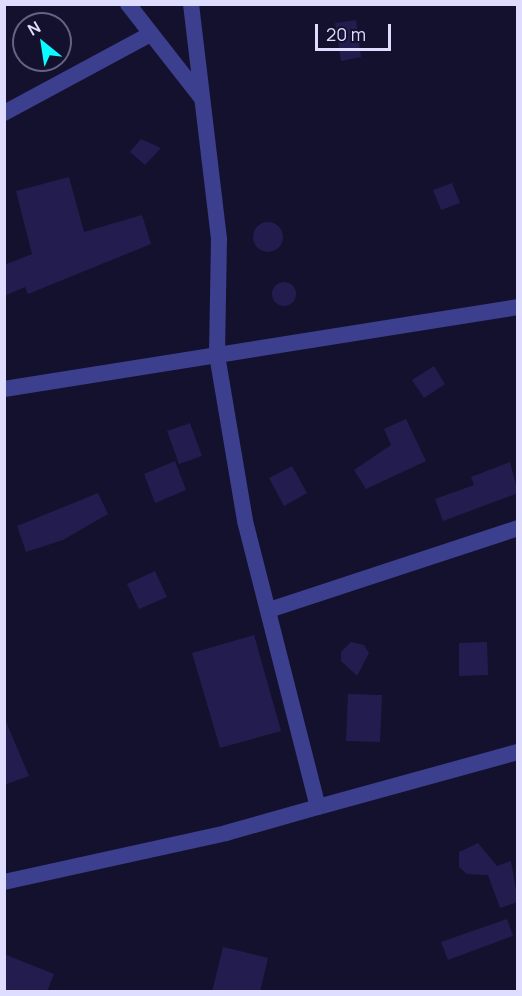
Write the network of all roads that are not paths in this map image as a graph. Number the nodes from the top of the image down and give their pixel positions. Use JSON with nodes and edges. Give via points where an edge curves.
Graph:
{"nodes":[{"id":1,"x":128,"y":4,"type":"edge"},
{"id":2,"x":191,"y":4,"type":"edge"},
{"id":3,"x":151,"y":34,"type":"junction"},
{"id":4,"x":200,"y":96,"type":"junction"},
{"id":5,"x":4,"y":113,"type":"edge"},
{"id":6,"x":518,"y":308,"type":"edge"},
{"id":7,"x":217,"y":355,"type":"junction"},
{"id":8,"x":4,"y":389,"type":"edge"},
{"id":9,"x":518,"y":528,"type":"edge"},
{"id":10,"x":269,"y":610,"type":"junction"},
{"id":11,"x":518,"y":752,"type":"edge"},
{"id":12,"x":318,"y":807,"type":"junction"},
{"id":13,"x":4,"y":882,"type":"edge"}],
"edges":[{"from":1,"to":3,"type":"street"},
{"from":2,"to":4,"type":"street"},
{"from":3,"to":4,"type":"street"},
{"from":3,"to":5,"type":"street"},
{"from":4,"to":7,"type":"street","via":[[219,239]]},
{"from":6,"to":7,"type":"street"},
{"from":7,"to":8,"type":"street"},
{"from":7,"to":10,"type":"street","via":[[245,521]]},
{"from":9,"to":10,"type":"street"},
{"from":10,"to":12,"type":"street"},
{"from":11,"to":12,"type":"street"},
{"from":12,"to":13,"type":"street","via":[[226,833]]}]}
